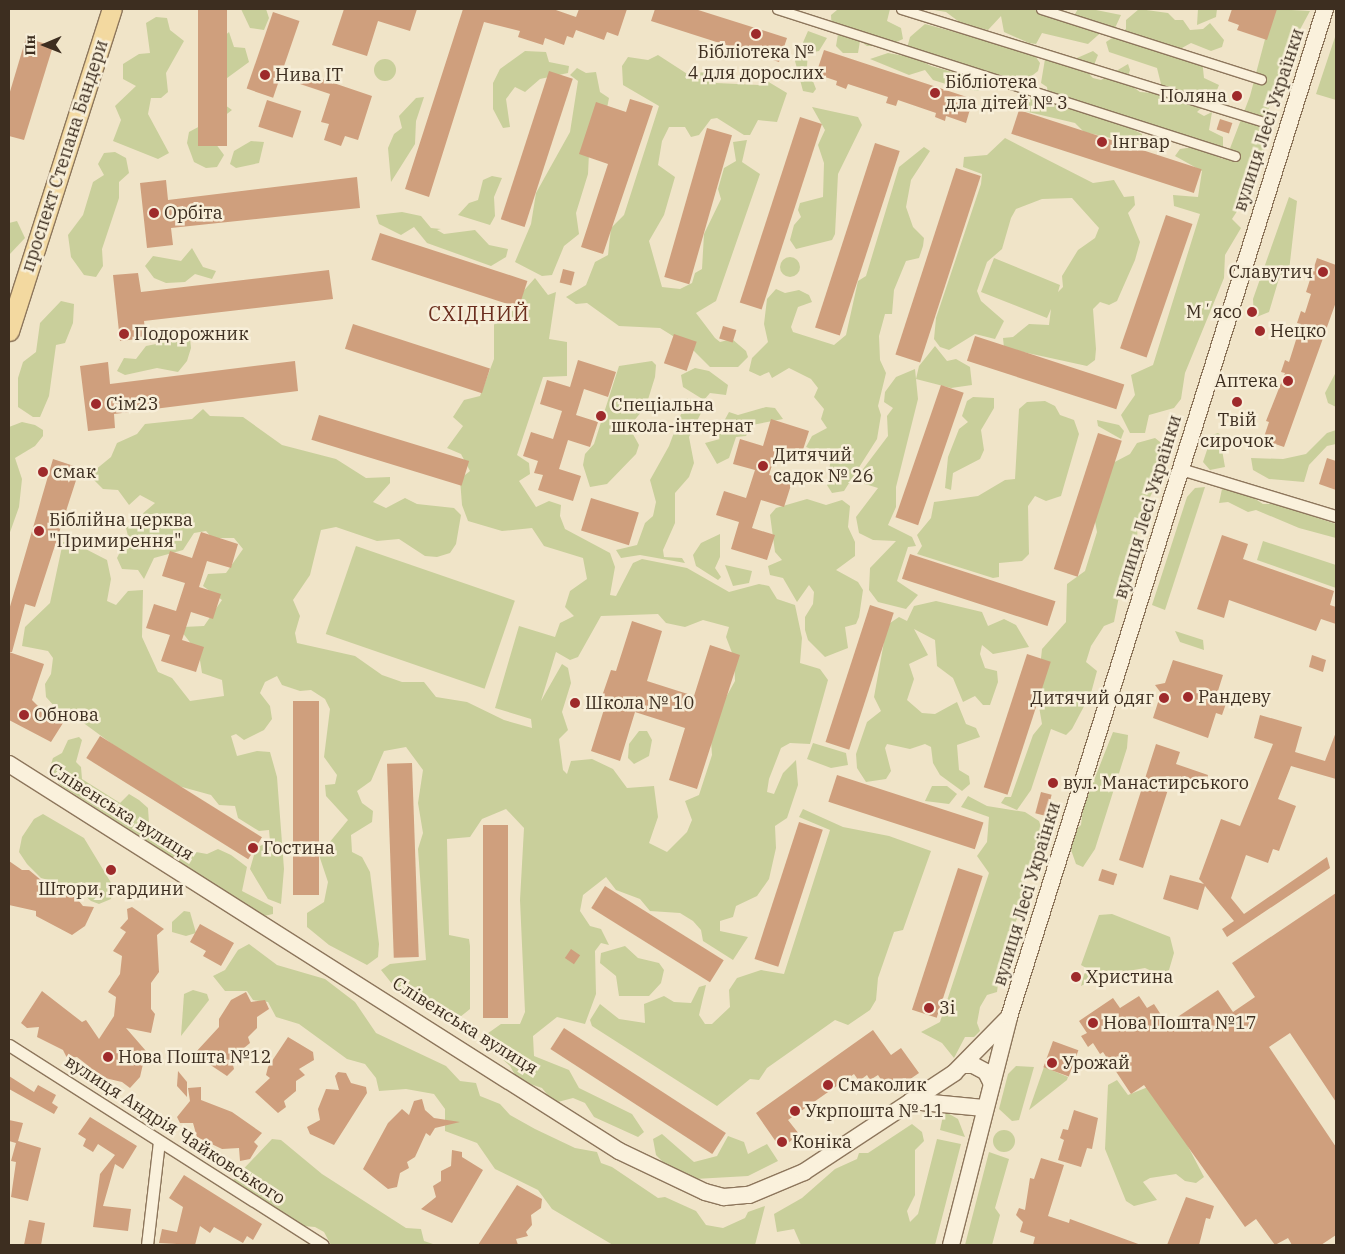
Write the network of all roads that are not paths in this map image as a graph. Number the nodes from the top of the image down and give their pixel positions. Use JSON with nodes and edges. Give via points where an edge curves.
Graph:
{"nodes":[{"id":1,"x":112,"y":9,"type":"edge"},
{"id":2,"x":777,"y":9,"type":"edge"},
{"id":3,"x":901,"y":9,"type":"edge"},
{"id":4,"x":1041,"y":9,"type":"edge"},
{"id":5,"x":1326,"y":9,"type":"edge"},
{"id":6,"x":1261,"y":79,"type":"dead end"},
{"id":7,"x":1260,"y":121,"type":"dead end"},
{"id":8,"x":1235,"y":156,"type":"dead end"},
{"id":9,"x":9,"y":331,"type":"edge"},
{"id":10,"x":1182,"y":469,"type":"junction"},
{"id":11,"x":1336,"y":516,"type":"edge"},
{"id":12,"x":9,"y":764,"type":"edge"},
{"id":13,"x":1009,"y":1018,"type":"junction"},
{"id":14,"x":9,"y":1045,"type":"edge"},
{"id":15,"x":959,"y":1069,"type":"junction"},
{"id":16,"x":991,"y":1082,"type":"junction"},
{"id":17,"x":911,"y":1101,"type":"junction"},
{"id":18,"x":965,"y":1104,"type":"junction"},
{"id":19,"x":984,"y":1108,"type":"junction"},
{"id":20,"x":159,"y":1142,"type":"junction"},
{"id":21,"x":147,"y":1245,"type":"edge"},
{"id":22,"x":323,"y":1245,"type":"edge"},
{"id":23,"x":951,"y":1245,"type":"edge"}],
"edges":[{"from":1,"to":9,"type":"main road","name":"проспект Степана Бандери"},
{"from":2,"to":8,"type":"street"},
{"from":3,"to":7,"type":"street"},
{"from":4,"to":6,"type":"street"},
{"from":5,"to":10,"type":"main road","name":"вулиця Лесі Українки"},
{"from":10,"to":11,"type":"street"},
{"from":10,"to":13,"type":"main road","name":"вулиця Лесі Українки"},
{"from":12,"to":17,"type":"main road","name":"Слівенська вулиця","via":[[619,1151],[705,1192],[724,1197],[750,1195],[778,1185]]},
{"from":13,"to":15,"type":"main road","name":"Слівенська вулиця"},
{"from":13,"to":16,"type":"main road","name":"вулиця Лесі Українки"},
{"from":14,"to":20,"type":"street","name":"вулиця Андрія Чайковського"},
{"from":15,"to":16,"type":"main road","via":[[973,1065],[986,1072]]},
{"from":15,"to":17,"type":"main road","name":"Слівенська вулиця"},
{"from":15,"to":18,"type":"main road","via":[[957,1097]]},
{"from":16,"to":19,"type":"main road"},
{"from":17,"to":18,"type":"main road"},
{"from":18,"to":19,"type":"main road"},
{"from":19,"to":23,"type":"main road"},
{"from":20,"to":21,"type":"street"},
{"from":20,"to":22,"type":"street","name":"вулиця Андрія Чайковського"}]}
